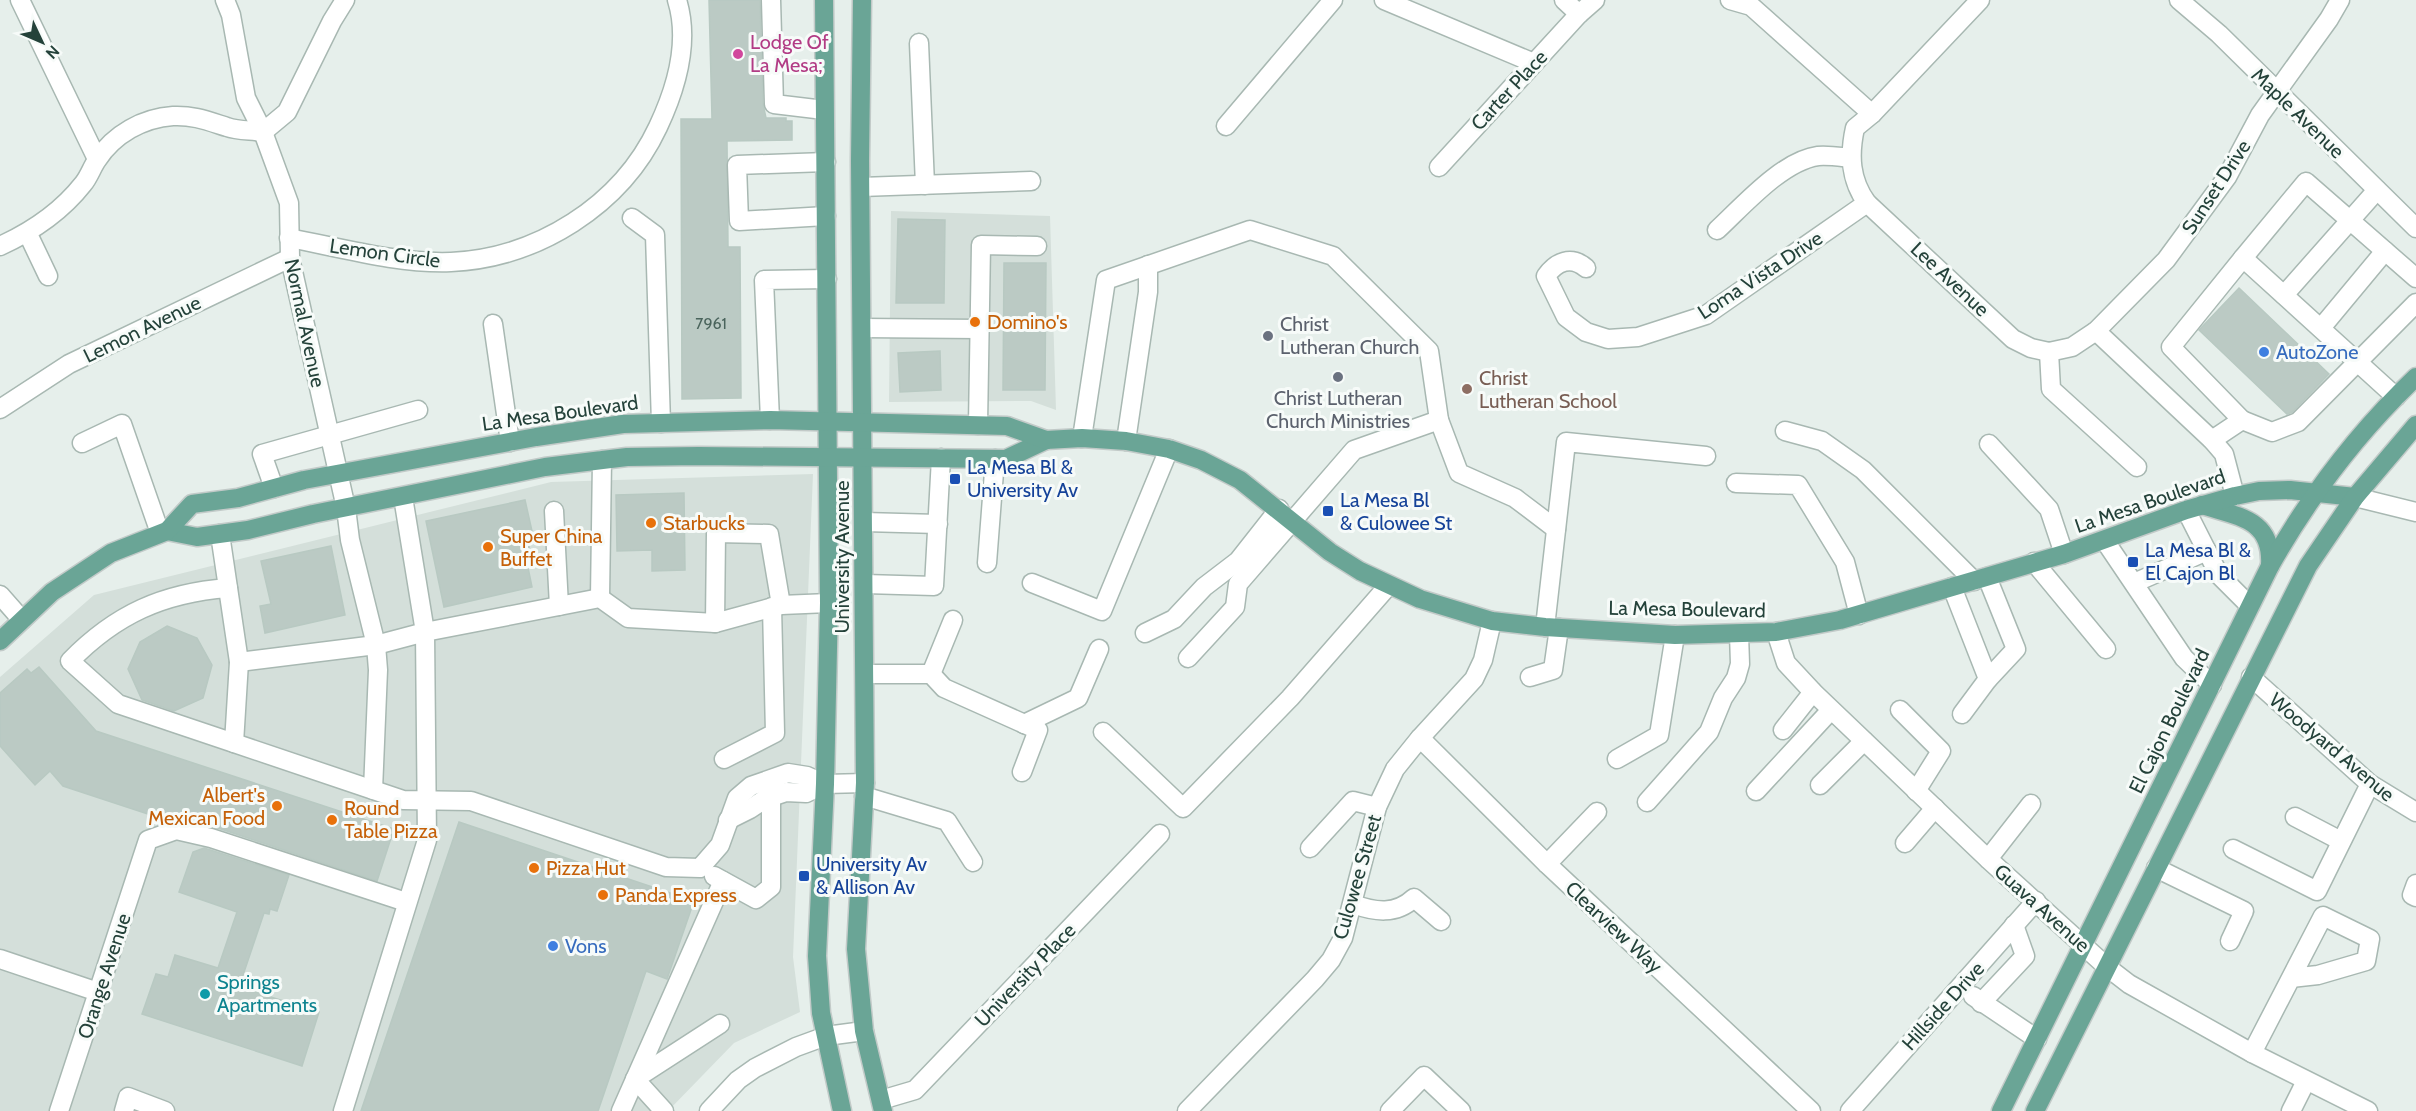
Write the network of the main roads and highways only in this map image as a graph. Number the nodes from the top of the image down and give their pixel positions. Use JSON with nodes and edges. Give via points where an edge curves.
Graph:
{"nodes":[{"id":1,"x":824,"y":0,"type":"edge"},
{"id":2,"x":862,"y":0,"type":"edge"},
{"id":3,"x":2416,"y":377,"type":"edge"},
{"id":4,"x":828,"y":422,"type":"junction"},
{"id":5,"x":863,"y":422,"type":"junction"},
{"id":6,"x":2416,"y":425,"type":"edge"},
{"id":7,"x":1046,"y":440,"type":"junction"},
{"id":8,"x":828,"y":457,"type":"junction"},
{"id":9,"x":863,"y":458,"type":"junction"},
{"id":10,"x":2316,"y":492,"type":"junction"},
{"id":11,"x":2355,"y":497,"type":"junction"},
{"id":12,"x":2194,"y":508,"type":"junction"},
{"id":13,"x":164,"y":532,"type":"junction"},
{"id":14,"x":2270,"y":566,"type":"junction"},
{"id":15,"x":0,"y":641,"type":"edge"},
{"id":16,"x":882,"y":1106,"type":"edge"},
{"id":17,"x":842,"y":1111,"type":"edge"},
{"id":18,"x":2001,"y":1111,"type":"edge"},
{"id":19,"x":2035,"y":1111,"type":"edge"}],
"edges":[{"from":1,"to":4,"type":"main road","name":"University Avenue"},
{"from":2,"to":5,"type":"main road","name":"University Avenue"},
{"from":3,"to":10,"type":"main road","name":"El Cajon Boulevard","via":[[2349,449]]},
{"from":4,"to":5,"type":"main road","name":"La Mesa Boulevard"},
{"from":4,"to":8,"type":"main road","name":"University Avenue"},
{"from":4,"to":13,"type":"main road","name":"La Mesa Boulevard","via":[[622,424],[510,442],[192,504]]},
{"from":5,"to":7,"type":"main road","name":"La Mesa Boulevard","via":[[1007,426]]},
{"from":5,"to":9,"type":"main road","name":"University Avenue"},
{"from":6,"to":11,"type":"main road"},
{"from":7,"to":9,"type":"main road","name":"La Mesa Boulevard","via":[[1006,459]]},
{"from":7,"to":12,"type":"main road","name":"La Mesa Boulevard","via":[[1126,441],[1201,460],[1240,480],[1330,552],[1388,586],[1492,621],[1552,628],[1675,635],[1776,632],[1858,615],[1980,579],[2105,541]]},
{"from":8,"to":9,"type":"main road","name":"La Mesa Boulevard"},
{"from":8,"to":13,"type":"main road","name":"La Mesa Boulevard","via":[[627,457],[545,467],[220,534],[198,537]]},
{"from":8,"to":17,"type":"main road","name":"University Avenue","via":[[829,603],[817,956],[821,1013]]},
{"from":9,"to":16,"type":"main road","name":"University Avenue","via":[[865,790],[856,949],[864,1031]]},
{"from":10,"to":11,"type":"main road","name":"La Mesa Boulevard"},
{"from":10,"to":12,"type":"main road","name":"La Mesa Boulevard","via":[[2276,490]]},
{"from":10,"to":14,"type":"main road","name":"El Cajon Boulevard"},
{"from":11,"to":19,"type":"main road","via":[[2308,566]]},
{"from":12,"to":14,"type":"main road","via":[[2240,518],[2259,528],[2270,544]]},
{"from":13,"to":15,"type":"main road","name":"La Mesa Boulevard","via":[[111,554],[52,592]]},
{"from":14,"to":18,"type":"main road","name":"El Cajon Boulevard"}]}
